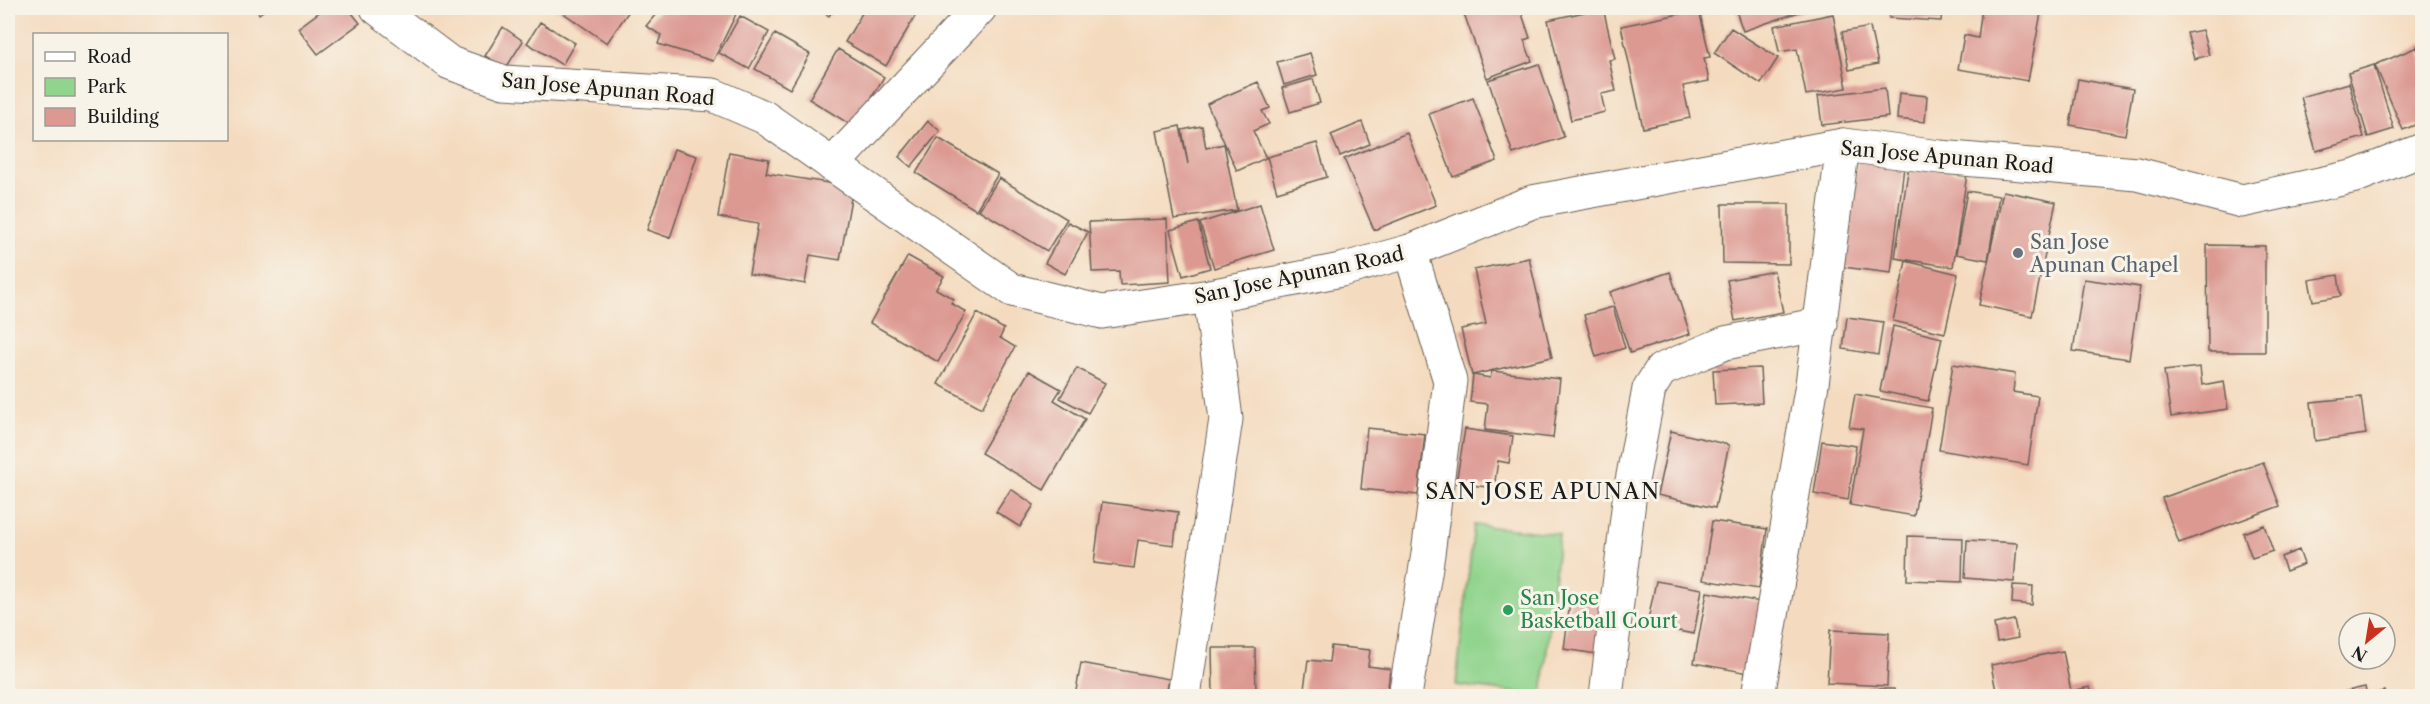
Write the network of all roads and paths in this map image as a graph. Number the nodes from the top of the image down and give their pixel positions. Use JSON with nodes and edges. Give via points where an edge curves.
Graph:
{"nodes":[{"id":1,"x":377,"y":8,"type":"edge"},
{"id":2,"x":980,"y":8,"type":"edge"},
{"id":3,"x":1843,"y":145,"type":"junction"},
{"id":4,"x":2422,"y":150,"type":"edge"},
{"id":5,"x":832,"y":165,"type":"junction"},
{"id":6,"x":1410,"y":251,"type":"junction"},
{"id":7,"x":1209,"y":296,"type":"junction"},
{"id":8,"x":1821,"y":324,"type":"junction"},
{"id":9,"x":1184,"y":696,"type":"edge"},
{"id":10,"x":1405,"y":696,"type":"edge"},
{"id":11,"x":1606,"y":696,"type":"edge"},
{"id":12,"x":1758,"y":696,"type":"edge"}],
"edges":[{"from":1,"to":5,"type":"street","name":"San Jose Apunan Road","via":[[450,63],[504,82],[713,95],[764,117]]},
{"from":2,"to":5,"type":"street"},
{"from":3,"to":4,"type":"street","name":"San Jose Apunan Road","via":[[2137,174],[2242,201],[2356,176]]},
{"from":3,"to":6,"type":"street","name":"San Jose Apunan Road","via":[[1532,202]]},
{"from":3,"to":8,"type":"street"},
{"from":5,"to":7,"type":"street","name":"San Jose Apunan Road","via":[[1012,290],[1102,312]]},
{"from":6,"to":7,"type":"street","name":"San Jose Apunan Road","via":[[1341,270]]},
{"from":6,"to":10,"type":"street","via":[[1450,381]]},
{"from":7,"to":9,"type":"street","via":[[1226,419]]},
{"from":8,"to":11,"type":"street","via":[[1725,343],[1660,370],[1649,389],[1630,492]]},
{"from":8,"to":12,"type":"street"}]}
